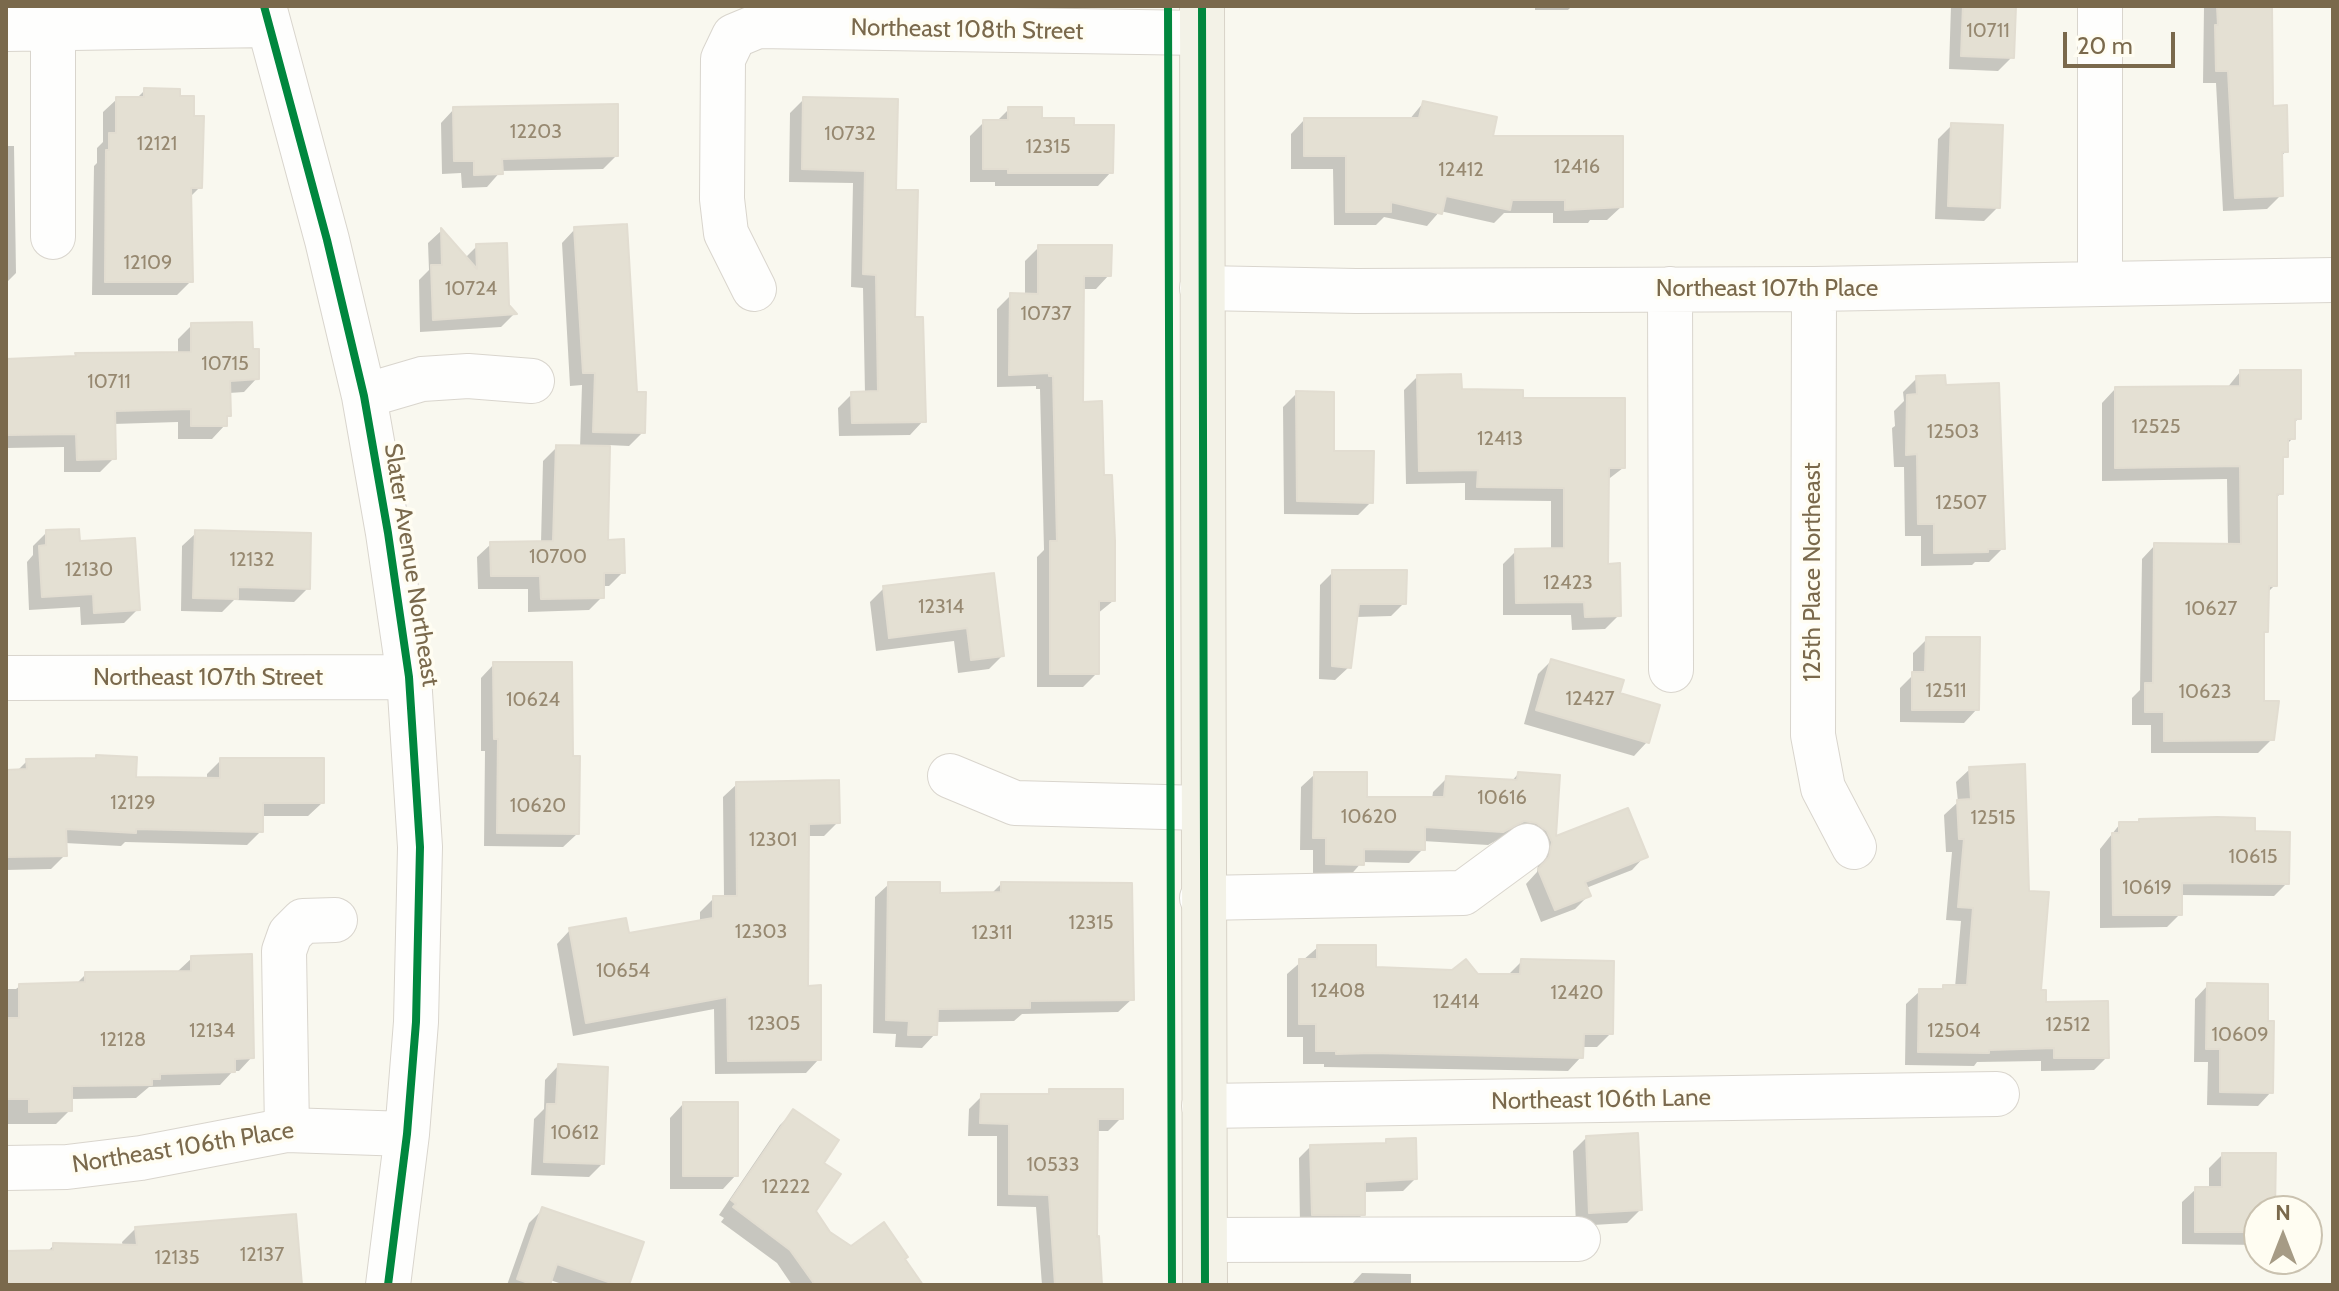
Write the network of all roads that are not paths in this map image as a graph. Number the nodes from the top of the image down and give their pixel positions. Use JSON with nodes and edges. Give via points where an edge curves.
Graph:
{"nodes":[{"id":1,"x":2100,"y":6,"type":"edge"},
{"id":2,"x":266,"y":16,"type":"edge"},
{"id":3,"x":1202,"y":20,"type":"edge"},
{"id":4,"x":53,"y":28,"type":"junction"},
{"id":5,"x":6,"y":29,"type":"edge"},
{"id":6,"x":53,"y":237,"type":"dead end"},
{"id":7,"x":2333,"y":280,"type":"edge"},
{"id":8,"x":2100,"y":284,"type":"junction"},
{"id":9,"x":1202,"y":288,"type":"junction"},
{"id":10,"x":754,"y":289,"type":"dead end"},
{"id":11,"x":1670,"y":289,"type":"junction"},
{"id":12,"x":1814,"y":289,"type":"junction"},
{"id":13,"x":532,"y":381,"type":"dead end"},
{"id":14,"x":364,"y":396,"type":"junction"},
{"id":15,"x":1671,"y":670,"type":"dead end"},
{"id":16,"x":409,"y":677,"type":"junction"},
{"id":17,"x":6,"y":678,"type":"edge"},
{"id":18,"x":950,"y":776,"type":"dead end"},
{"id":19,"x":1202,"y":808,"type":"junction"},
{"id":20,"x":1527,"y":846,"type":"dead end"},
{"id":21,"x":1854,"y":847,"type":"dead end"},
{"id":22,"x":1202,"y":898,"type":"junction"},
{"id":23,"x":335,"y":920,"type":"dead end"},
{"id":24,"x":1997,"y":1094,"type":"dead end"},
{"id":25,"x":1204,"y":1106,"type":"junction"},
{"id":26,"x":287,"y":1130,"type":"junction"},
{"id":27,"x":407,"y":1134,"type":"junction"},
{"id":28,"x":6,"y":1168,"type":"edge"},
{"id":29,"x":1578,"y":1239,"type":"dead end"},
{"id":30,"x":1205,"y":1240,"type":"junction"},
{"id":31,"x":388,"y":1285,"type":"edge"},
{"id":32,"x":1205,"y":1285,"type":"edge"}],
"edges":[{"from":1,"to":8,"type":"street"},
{"from":2,"to":4,"type":"street"},
{"from":2,"to":14,"type":"street","name":"Slater Avenue Northeast"},
{"from":3,"to":9,"type":"main road"},
{"from":3,"to":10,"type":"street","name":"Northeast 108th Street","via":[[758,26],[734,36],[723,59],[722,199],[726,233]]},
{"from":4,"to":5,"type":"street"},
{"from":4,"to":6,"type":"street"},
{"from":7,"to":8,"type":"street","name":"Northeast 107th Place"},
{"from":8,"to":12,"type":"street","name":"Northeast 107th Place"},
{"from":9,"to":11,"type":"street","name":"Northeast 107th Place"},
{"from":9,"to":19,"type":"main road"},
{"from":11,"to":12,"type":"street","name":"Northeast 107th Place"},
{"from":11,"to":15,"type":"street"},
{"from":12,"to":21,"type":"street","name":"125th Place Northeast","via":[[1813,735],[1823,788]]},
{"from":13,"to":14,"type":"street","via":[[422,379]]},
{"from":14,"to":16,"type":"street","name":"Slater Avenue Northeast"},
{"from":16,"to":17,"type":"street","name":"Northeast 107th Street"},
{"from":16,"to":27,"type":"street","name":"Slater Avenue Northeast","via":[[420,847]]},
{"from":18,"to":19,"type":"street","via":[[1015,803]]},
{"from":19,"to":22,"type":"main road"},
{"from":20,"to":22,"type":"street","via":[[1463,893]]},
{"from":22,"to":25,"type":"main road"},
{"from":23,"to":26,"type":"street","via":[[303,921],[290,934],[284,951]]},
{"from":24,"to":25,"type":"street","name":"Northeast 106th Lane"},
{"from":25,"to":30,"type":"main road"},
{"from":26,"to":27,"type":"street","name":"Northeast 106th Place"},
{"from":26,"to":28,"type":"street","name":"Northeast 106th Place","via":[[141,1158]]},
{"from":27,"to":31,"type":"street","name":"Slater Avenue Northeast"},
{"from":29,"to":30,"type":"street"},
{"from":30,"to":32,"type":"main road"}]}
